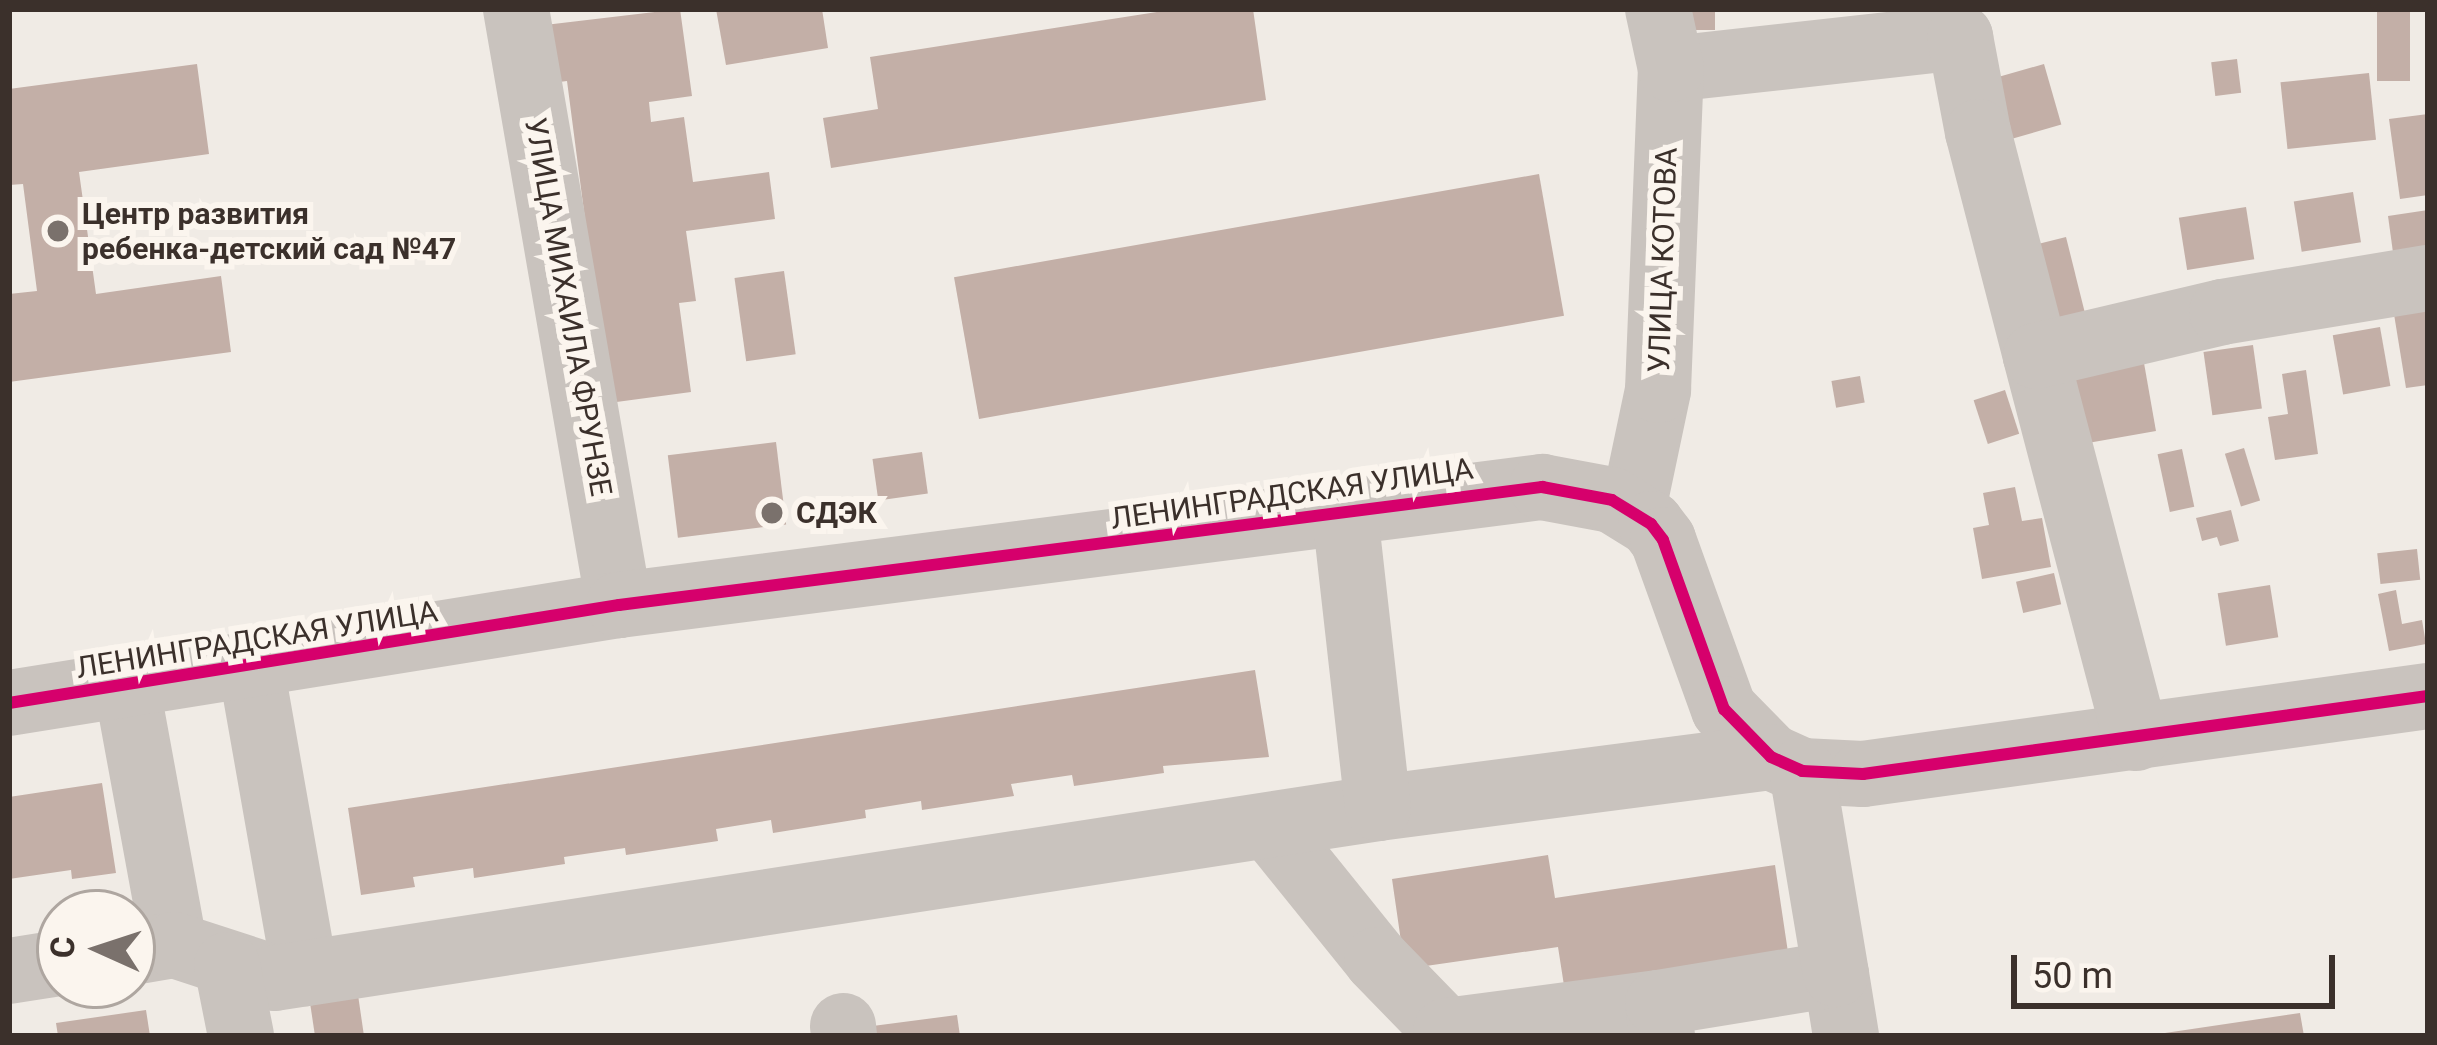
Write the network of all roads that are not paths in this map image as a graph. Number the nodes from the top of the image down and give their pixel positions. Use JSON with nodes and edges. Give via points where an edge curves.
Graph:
{"nodes":[{"id":1,"x":516,"y":9,"type":"edge"},
{"id":2,"x":1969,"y":23,"type":"edge"},
{"id":3,"x":1783,"y":33,"type":"edge"},
{"id":4,"x":1664,"y":39,"type":"edge"},
{"id":5,"x":2428,"y":278,"type":"edge"},
{"id":6,"x":2036,"y":356,"type":"junction"},
{"id":7,"x":1634,"y":509,"type":"junction"},
{"id":8,"x":1345,"y":514,"type":"junction"},
{"id":9,"x":619,"y":605,"type":"junction"},
{"id":10,"x":251,"y":667,"type":"junction"},
{"id":11,"x":127,"y":688,"type":"junction"},
{"id":12,"x":2428,"y":696,"type":"edge"},
{"id":13,"x":9,"y":703,"type":"edge"},
{"id":14,"x":2136,"y":738,"type":"junction"},
{"id":15,"x":1786,"y":764,"type":"junction"},
{"id":16,"x":1378,"y":808,"type":"junction"},
{"id":17,"x":1269,"y":826,"type":"junction"},
{"id":18,"x":178,"y":954,"type":"edge"},
{"id":19,"x":305,"y":973,"type":"junction"},
{"id":20,"x":1841,"y":1005,"type":"edge"},
{"id":21,"x":1660,"y":1019,"type":"edge"},
{"id":22,"x":1448,"y":1034,"type":"edge"},
{"id":23,"x":241,"y":1036,"type":"edge"}],
"edges":[{"from":1,"to":9,"type":"street","name":"УЛИЦА МИХАИЛА ФРУНЗЕ"},
{"from":2,"to":3,"type":"street"},
{"from":2,"to":6,"type":"street","via":[[1978,131]]},
{"from":3,"to":4,"type":"street"},
{"from":4,"to":7,"type":"street","name":"УЛИЦА КОТОВА","via":[[1658,390]]},
{"from":5,"to":6,"type":"street","via":[[2222,312]]},
{"from":6,"to":14,"type":"street"},
{"from":7,"to":8,"type":"street","name":"ЛЕНИНГРАДСКАЯ УЛИЦА","via":[[1542,487]]},
{"from":7,"to":15,"type":"street","via":[[1663,540],[1724,709]]},
{"from":8,"to":9,"type":"street","name":"ЛЕНИНГРАДСКАЯ УЛИЦА"},
{"from":8,"to":16,"type":"street"},
{"from":9,"to":10,"type":"street","name":"ЛЕНИНГРАДСКАЯ УЛИЦА"},
{"from":10,"to":11,"type":"street","name":"ЛЕНИНГРАДСКАЯ УЛИЦА"},
{"from":10,"to":19,"type":"street"},
{"from":11,"to":13,"type":"street","name":"ЛЕНИНГРАДСКАЯ УЛИЦА"},
{"from":11,"to":18,"type":"street"},
{"from":12,"to":14,"type":"street"},
{"from":14,"to":15,"type":"street","via":[[1863,774]]},
{"from":15,"to":16,"type":"street"},
{"from":15,"to":20,"type":"street"},
{"from":16,"to":17,"type":"street"},
{"from":17,"to":19,"type":"street"},
{"from":17,"to":22,"type":"street"},
{"from":18,"to":19,"type":"street","via":[[275,978]]},
{"from":18,"to":23,"type":"street"},
{"from":20,"to":21,"type":"street"},
{"from":21,"to":22,"type":"street"}]}
